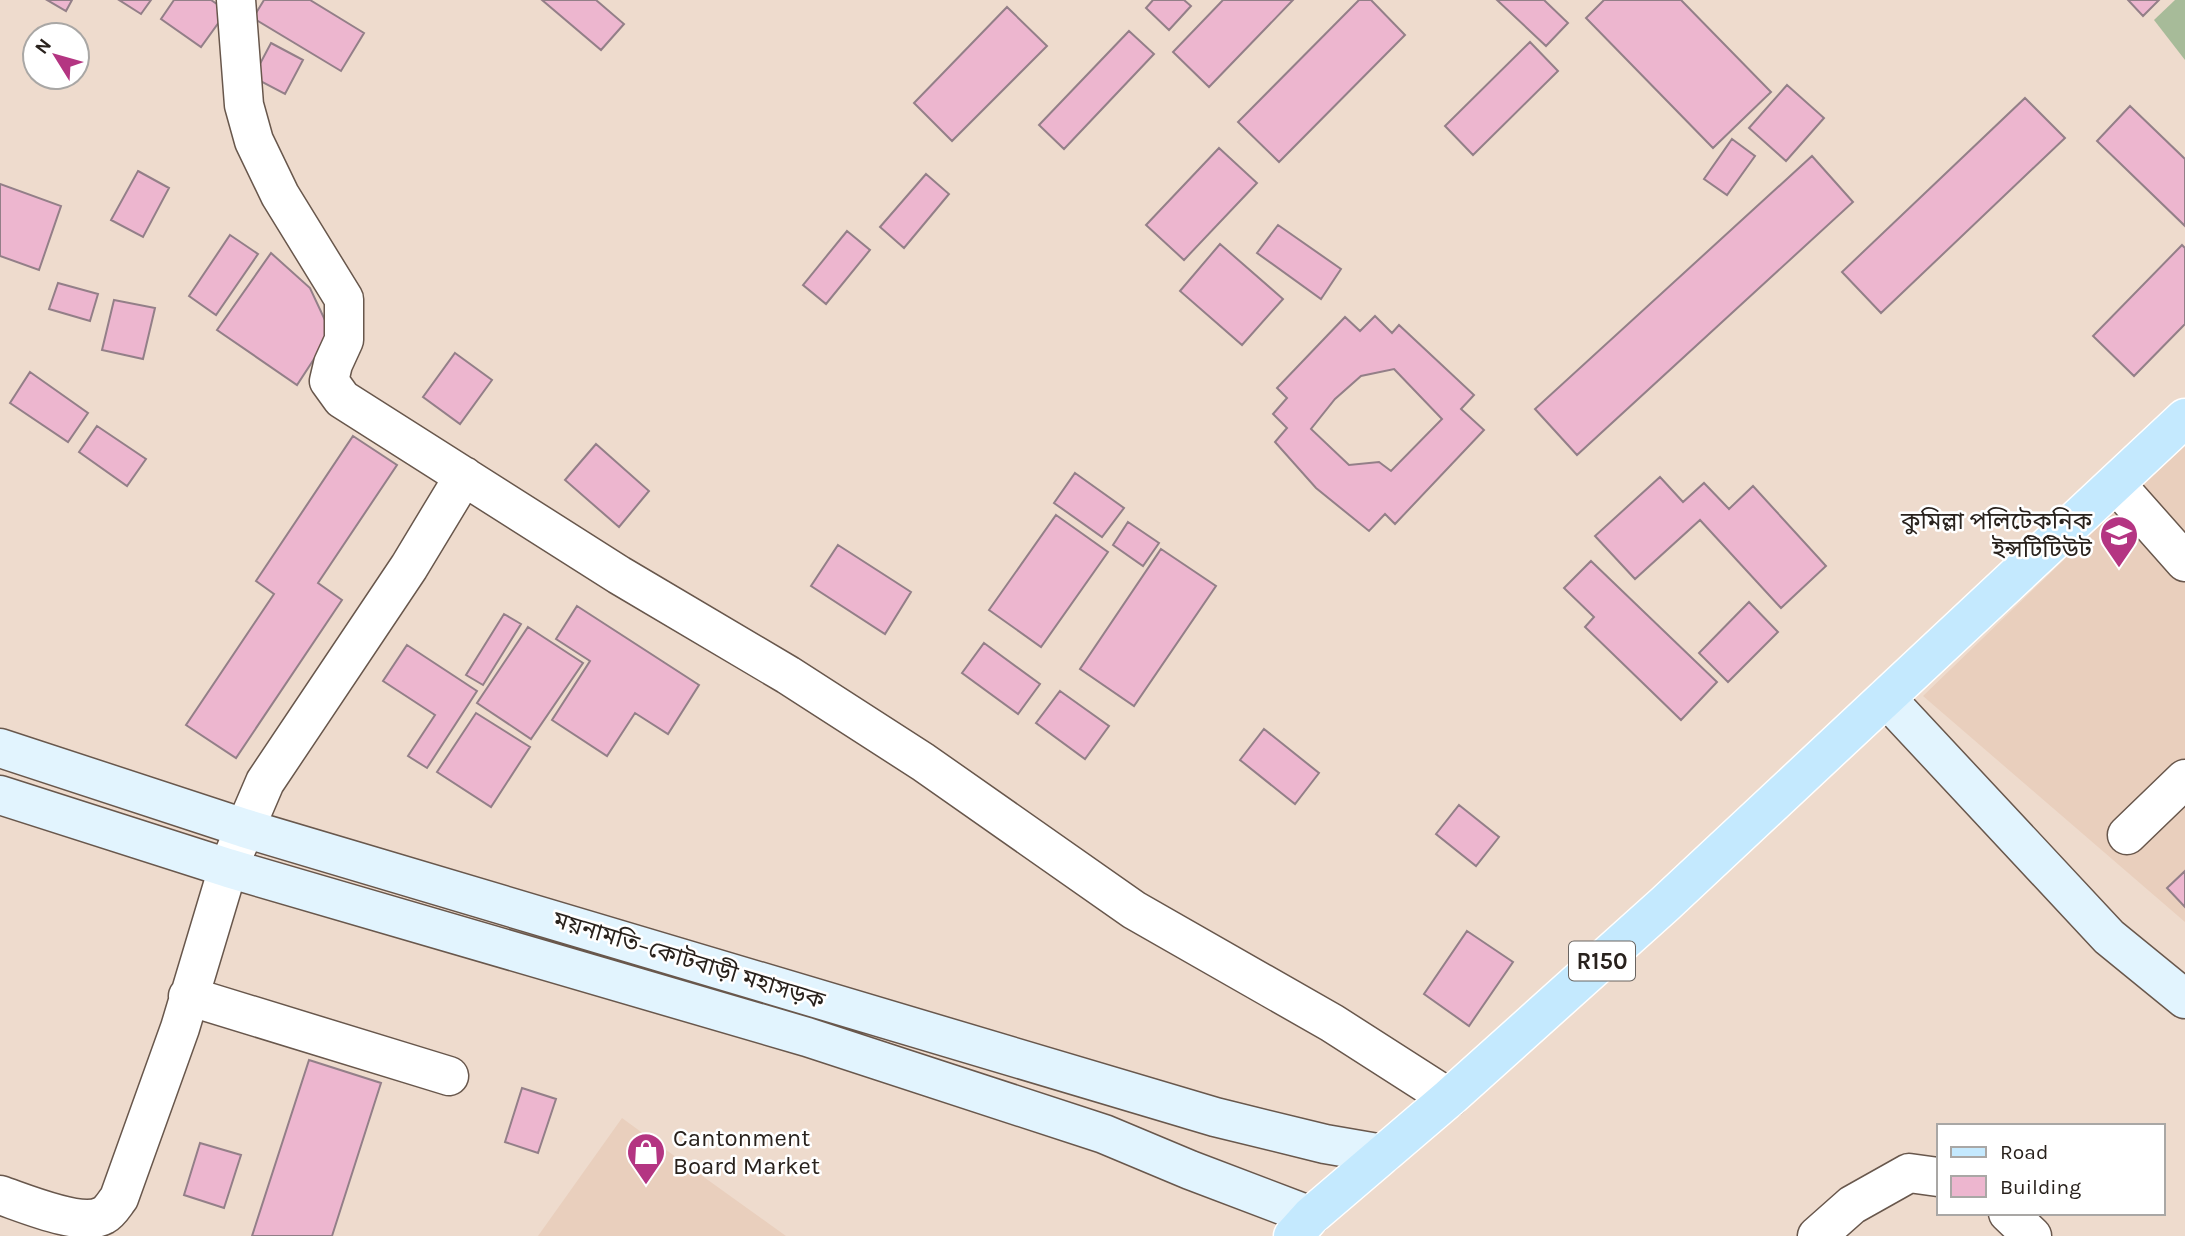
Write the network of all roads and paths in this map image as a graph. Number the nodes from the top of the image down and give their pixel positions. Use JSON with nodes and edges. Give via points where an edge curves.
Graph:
{"nodes":[{"id":1,"x":236,"y":0,"type":"edge"},
{"id":2,"x":2185,"y":418,"type":"edge"},
{"id":3,"x":464,"y":475,"type":"junction"},
{"id":4,"x":2116,"y":484,"type":"junction"},
{"id":5,"x":2185,"y":562,"type":"edge"},
{"id":6,"x":1886,"y":698,"type":"junction"},
{"id":7,"x":0,"y":748,"type":"edge"},
{"id":8,"x":2185,"y":779,"type":"edge"},
{"id":9,"x":0,"y":795,"type":"edge"},
{"id":10,"x":244,"y":828,"type":"junction"},
{"id":11,"x":2127,"y":835,"type":"dead end"},
{"id":12,"x":228,"y":868,"type":"junction"},
{"id":13,"x":188,"y":996,"type":"junction"},
{"id":14,"x":2185,"y":999,"type":"edge"},
{"id":15,"x":449,"y":1076,"type":"dead end"},
{"id":16,"x":1449,"y":1098,"type":"junction"},
{"id":17,"x":1383,"y":1154,"type":"junction"},
{"id":18,"x":1937,"y":1177,"type":"edge"},
{"id":19,"x":0,"y":1195,"type":"edge"},
{"id":20,"x":2010,"y":1215,"type":"edge"},
{"id":21,"x":1302,"y":1226,"type":"edge"},
{"id":22,"x":1817,"y":1236,"type":"edge"},
{"id":23,"x":2032,"y":1236,"type":"edge"}],
"edges":[{"from":1,"to":3,"type":"street","via":[[244,105],[254,141],[280,195],[344,299],[344,340],[329,381],[342,399]]},
{"from":2,"to":4,"type":"main road","number":"R150"},
{"from":3,"to":10,"type":"street","via":[[409,567],[265,782]]},
{"from":3,"to":16,"type":"street","via":[[923,762],[1134,910],[1332,1023]]},
{"from":4,"to":5,"type":"street"},
{"from":4,"to":6,"type":"main road","number":"R150"},
{"from":6,"to":14,"type":"main road","via":[[2109,937]]},
{"from":6,"to":16,"type":"main road","number":"R150"},
{"from":7,"to":10,"type":"main road","name":"ময়নামতি–কোটবাড়ী মহাসড়ক"},
{"from":8,"to":11,"type":"street"},
{"from":9,"to":12,"type":"main road","name":"ময়নামতি–কোটবাড়ী মহাসড়ক"},
{"from":10,"to":12,"type":"street"},
{"from":10,"to":17,"type":"main road","name":"ময়নামতি–কোটবাড়ী মহাসড়ক","via":[[1215,1117]]},
{"from":12,"to":13,"type":"street"},
{"from":12,"to":21,"type":"main road","name":"ময়নামতি–কোটবাড়ী মহাসড়ক","via":[[807,1037],[1104,1134],[1202,1175]]},
{"from":13,"to":15,"type":"street"},
{"from":13,"to":19,"type":"street","via":[[119,1198],[105,1215],[88,1220],[71,1217]]},
{"from":16,"to":17,"type":"main road","number":"R150"},
{"from":17,"to":21,"type":"main road","number":"R150"},
{"from":18,"to":22,"type":"street","via":[[1909,1173],[1852,1205]]},
{"from":20,"to":23,"type":"street"}]}
